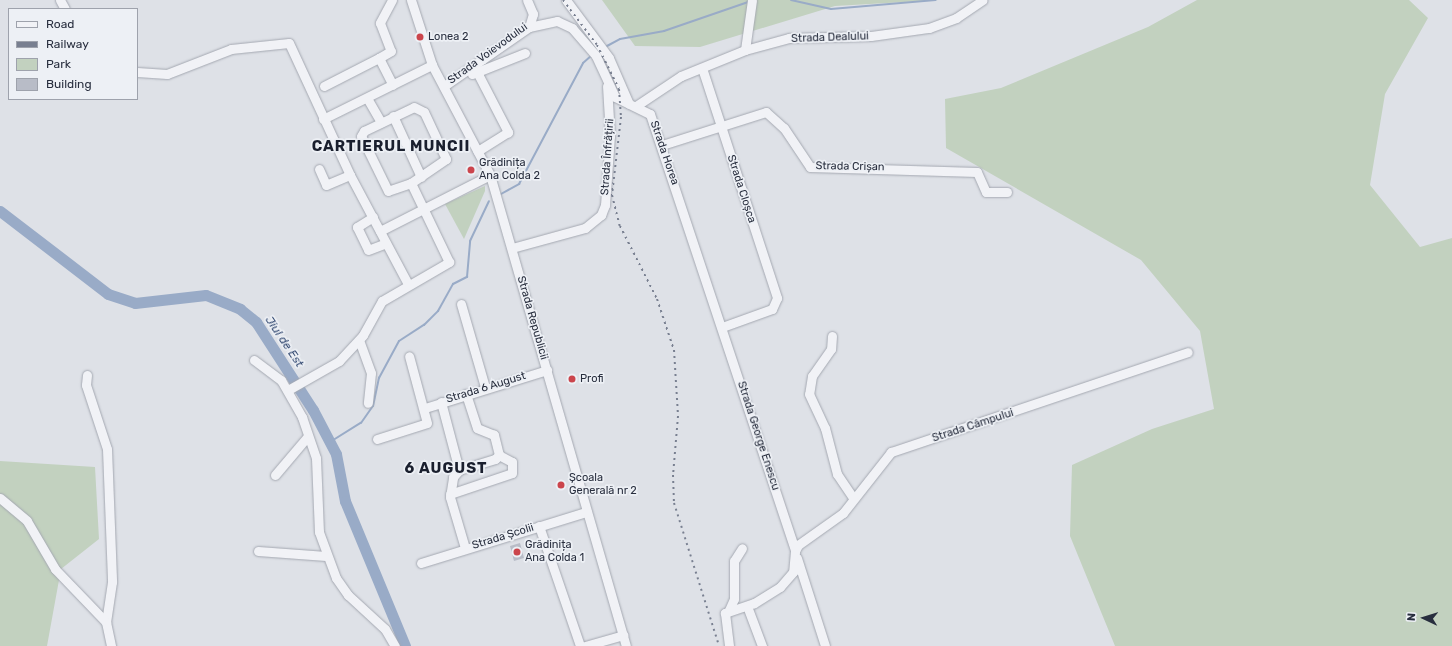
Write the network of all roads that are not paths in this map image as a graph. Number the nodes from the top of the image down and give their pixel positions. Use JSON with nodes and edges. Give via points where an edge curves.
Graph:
{"nodes":[{"id":1,"x":392,"y":0,"type":"edge"},
{"id":2,"x":411,"y":0,"type":"edge"},
{"id":3,"x":527,"y":0,"type":"edge"},
{"id":4,"x":566,"y":0,"type":"edge"},
{"id":5,"x":983,"y":0,"type":"edge"},
{"id":6,"x":752,"y":1,"type":"edge"},
{"id":7,"x":529,"y":27,"type":"junction"},
{"id":8,"x":745,"y":50,"type":"junction"},
{"id":9,"x":525,"y":53,"type":"dead end"},
{"id":10,"x":379,"y":58,"type":"junction"},
{"id":11,"x":432,"y":65,"type":"junction"},
{"id":12,"x":702,"y":68,"type":"junction"},
{"id":13,"x":138,"y":72,"type":"edge"},
{"id":14,"x":477,"y":72,"type":"junction"},
{"id":15,"x":605,"y":75,"type":"junction"},
{"id":16,"x":447,"y":84,"type":"junction"},
{"id":17,"x":392,"y":85,"type":"junction"},
{"id":18,"x":324,"y":86,"type":"dead end"},
{"id":19,"x":367,"y":98,"type":"junction"},
{"id":20,"x":633,"y":105,"type":"junction"},
{"id":21,"x":393,"y":116,"type":"junction"},
{"id":22,"x":323,"y":119,"type":"junction"},
{"id":23,"x":381,"y":122,"type":"junction"},
{"id":24,"x":721,"y":126,"type":"junction"},
{"id":25,"x":662,"y":145,"type":"junction"},
{"id":26,"x":477,"y":151,"type":"junction"},
{"id":27,"x":319,"y":169,"type":"dead end"},
{"id":28,"x":350,"y":175,"type":"junction"},
{"id":29,"x":490,"y":175,"type":"junction"},
{"id":30,"x":421,"y":177,"type":"junction"},
{"id":31,"x":411,"y":183,"type":"junction"},
{"id":32,"x":1007,"y":192,"type":"dead end"},
{"id":33,"x":424,"y":208,"type":"junction"},
{"id":34,"x":373,"y":217,"type":"junction"},
{"id":35,"x":380,"y":231,"type":"junction"},
{"id":36,"x":386,"y":243,"type":"junction"},
{"id":37,"x":512,"y":248,"type":"junction"},
{"id":38,"x":408,"y":284,"type":"junction"},
{"id":39,"x":461,"y":304,"type":"dead end"},
{"id":40,"x":722,"y":327,"type":"junction"},
{"id":41,"x":832,"y":336,"type":"dead end"},
{"id":42,"x":359,"y":340,"type":"junction"},
{"id":43,"x":1188,"y":352,"type":"dead end"},
{"id":44,"x":409,"y":356,"type":"dead end"},
{"id":45,"x":254,"y":360,"type":"dead end"},
{"id":46,"x":547,"y":370,"type":"junction"},
{"id":47,"x":87,"y":374,"type":"dead end"},
{"id":48,"x":295,"y":386,"type":"junction"},
{"id":49,"x":485,"y":387,"type":"junction"},
{"id":50,"x":466,"y":394,"type":"junction"},
{"id":51,"x":441,"y":402,"type":"junction"},
{"id":52,"x":368,"y":403,"type":"dead end"},
{"id":53,"x":425,"y":408,"type":"junction"},
{"id":54,"x":308,"y":436,"type":"junction"},
{"id":55,"x":377,"y":438,"type":"dead end"},
{"id":56,"x":499,"y":455,"type":"junction"},
{"id":57,"x":459,"y":470,"type":"junction"},
{"id":58,"x":275,"y":475,"type":"dead end"},
{"id":59,"x":450,"y":494,"type":"junction"},
{"id":60,"x":0,"y":498,"type":"edge"},
{"id":61,"x":854,"y":498,"type":"junction"},
{"id":62,"x":586,"y":512,"type":"junction"},
{"id":63,"x":539,"y":526,"type":"junction"},
{"id":64,"x":465,"y":548,"type":"junction"},
{"id":65,"x":742,"y":548,"type":"dead end"},
{"id":66,"x":795,"y":550,"type":"junction"},
{"id":67,"x":258,"y":551,"type":"dead end"},
{"id":68,"x":326,"y":556,"type":"junction"},
{"id":69,"x":421,"y":563,"type":"dead end"},
{"id":70,"x":747,"y":606,"type":"junction"},
{"id":71,"x":729,"y":610,"type":"junction"},
{"id":72,"x":106,"y":622,"type":"junction"},
{"id":73,"x":623,"y":635,"type":"junction"},
{"id":74,"x":111,"y":646,"type":"edge"},
{"id":75,"x":395,"y":646,"type":"edge"},
{"id":76,"x":580,"y":646,"type":"edge"},
{"id":77,"x":585,"y":646,"type":"edge"},
{"id":78,"x":626,"y":646,"type":"edge"},
{"id":79,"x":729,"y":646,"type":"edge"},
{"id":80,"x":762,"y":646,"type":"edge"},
{"id":81,"x":825,"y":646,"type":"edge"}],
"edges":[{"from":1,"to":10,"type":"street","via":[[380,23],[391,51]]},
{"from":2,"to":11,"type":"street","name":"Strada Republicii"},
{"from":3,"to":7,"type":"street","name":"Strada Voievodului","via":[[533,14]]},
{"from":4,"to":20,"type":"street","via":[[609,58]]},
{"from":5,"to":8,"type":"street","name":"Strada Dealului","via":[[956,18],[929,28],[870,36],[789,38]]},
{"from":6,"to":8,"type":"street"},
{"from":7,"to":15,"type":"street","name":"Strada Horea","via":[[557,21],[572,28],[596,56]]},
{"from":7,"to":16,"type":"street","name":"Strada Voievodului"},
{"from":8,"to":12,"type":"street","name":"Strada Dealului"},
{"from":9,"to":14,"type":"street"},
{"from":10,"to":17,"type":"street"},
{"from":10,"to":18,"type":"street"},
{"from":11,"to":16,"type":"street","name":"Strada Republicii"},
{"from":11,"to":17,"type":"street"},
{"from":12,"to":20,"type":"street","name":"Strada Dealului","via":[[665,85]]},
{"from":12,"to":24,"type":"street","name":"Strada Cloșca"},
{"from":13,"to":22,"type":"street","via":[[167,74],[231,49],[289,43]]},
{"from":14,"to":16,"type":"street"},
{"from":14,"to":26,"type":"street","via":[[508,132]]},
{"from":15,"to":20,"type":"street","name":"Strada Horea","via":[[615,96]]},
{"from":15,"to":37,"type":"street","name":"Strada Înfrățirii","via":[[611,113],[605,205],[601,215],[585,228]]},
{"from":16,"to":26,"type":"street","name":"Strada Republicii"},
{"from":17,"to":19,"type":"street"},
{"from":19,"to":22,"type":"street"},
{"from":19,"to":23,"type":"street"},
{"from":20,"to":25,"type":"street","name":"Strada Horea","via":[[650,114]]},
{"from":21,"to":23,"type":"street"},
{"from":21,"to":30,"type":"street"},
{"from":21,"to":30,"type":"street","via":[[414,107],[422,108],[446,156],[444,164]]},
{"from":22,"to":28,"type":"street"},
{"from":23,"to":31,"type":"street","via":[[361,136],[385,186],[391,191]]},
{"from":24,"to":25,"type":"street","name":"Strada Crișan"},
{"from":24,"to":32,"type":"street","name":"Strada Crișan","via":[[766,112],[784,128],[810,167],[977,172],[986,192]]},
{"from":24,"to":40,"type":"street","name":"Strada Cloșca","via":[[777,298],[772,309]]},
{"from":25,"to":40,"type":"street","name":"Strada Horea"},
{"from":26,"to":29,"type":"street","name":"Strada Republicii"},
{"from":27,"to":28,"type":"street","via":[[326,185]]},
{"from":28,"to":34,"type":"street"},
{"from":29,"to":33,"type":"street"},
{"from":29,"to":37,"type":"street","name":"Strada Republicii"},
{"from":30,"to":31,"type":"street"},
{"from":31,"to":33,"type":"street"},
{"from":33,"to":35,"type":"street"},
{"from":33,"to":38,"type":"street","via":[[449,262]]},
{"from":34,"to":35,"type":"street"},
{"from":34,"to":36,"type":"street","via":[[357,227],[368,250]]},
{"from":35,"to":36,"type":"street"},
{"from":36,"to":38,"type":"street"},
{"from":37,"to":46,"type":"street","name":"Strada Republicii"},
{"from":38,"to":42,"type":"street","via":[[382,301]]},
{"from":39,"to":49,"type":"street"},
{"from":40,"to":66,"type":"street","name":"Strada George Enescu"},
{"from":41,"to":61,"type":"street","via":[[831,349],[812,376],[809,394],[825,428],[836,474]]},
{"from":42,"to":48,"type":"street","via":[[332,366]]},
{"from":42,"to":52,"type":"street","via":[[371,373]]},
{"from":43,"to":61,"type":"street","name":"Strada Câmpului","via":[[891,452]]},
{"from":44,"to":53,"type":"street"},
{"from":45,"to":48,"type":"street"},
{"from":46,"to":49,"type":"street","name":"Strada 6 August"},
{"from":46,"to":62,"type":"street","name":"Strada Republicii"},
{"from":47,"to":72,"type":"street","via":[[86,385],[107,457],[112,582]]},
{"from":48,"to":54,"type":"street"},
{"from":49,"to":50,"type":"street","name":"Strada 6 August"},
{"from":50,"to":51,"type":"street","name":"Strada 6 August"},
{"from":50,"to":56,"type":"street","via":[[477,428],[494,435]]},
{"from":51,"to":53,"type":"street","name":"Strada 6 August"},
{"from":51,"to":57,"type":"street"},
{"from":53,"to":55,"type":"street","via":[[425,425]]},
{"from":54,"to":58,"type":"street"},
{"from":54,"to":68,"type":"street","via":[[316,458],[318,517]]},
{"from":56,"to":57,"type":"street","via":[[495,459]]},
{"from":56,"to":59,"type":"street","via":[[512,462],[512,473]]},
{"from":57,"to":59,"type":"street","via":[[452,477]]},
{"from":59,"to":64,"type":"street"},
{"from":60,"to":72,"type":"street","via":[[27,521],[55,569]]},
{"from":61,"to":66,"type":"street","name":"Strada Câmpului","via":[[840,517],[798,544]]},
{"from":62,"to":63,"type":"street","name":"Strada Școlii"},
{"from":62,"to":73,"type":"street","name":"Strada Republicii"},
{"from":63,"to":64,"type":"street","name":"Strada Școlii"},
{"from":63,"to":76,"type":"street"},
{"from":64,"to":69,"type":"street","name":"Strada Școlii"},
{"from":65,"to":71,"type":"street","via":[[734,561],[734,599]]},
{"from":66,"to":70,"type":"street","via":[[796,565],[789,579],[767,596]]},
{"from":66,"to":81,"type":"street","name":"Strada George Enescu"},
{"from":67,"to":68,"type":"street"},
{"from":68,"to":75,"type":"street","via":[[348,595],[382,626]]},
{"from":70,"to":71,"type":"street"},
{"from":70,"to":80,"type":"street"},
{"from":71,"to":79,"type":"street","via":[[724,618]]},
{"from":72,"to":74,"type":"street"},
{"from":73,"to":77,"type":"street"},
{"from":73,"to":78,"type":"street","name":"Strada Republicii"}]}
